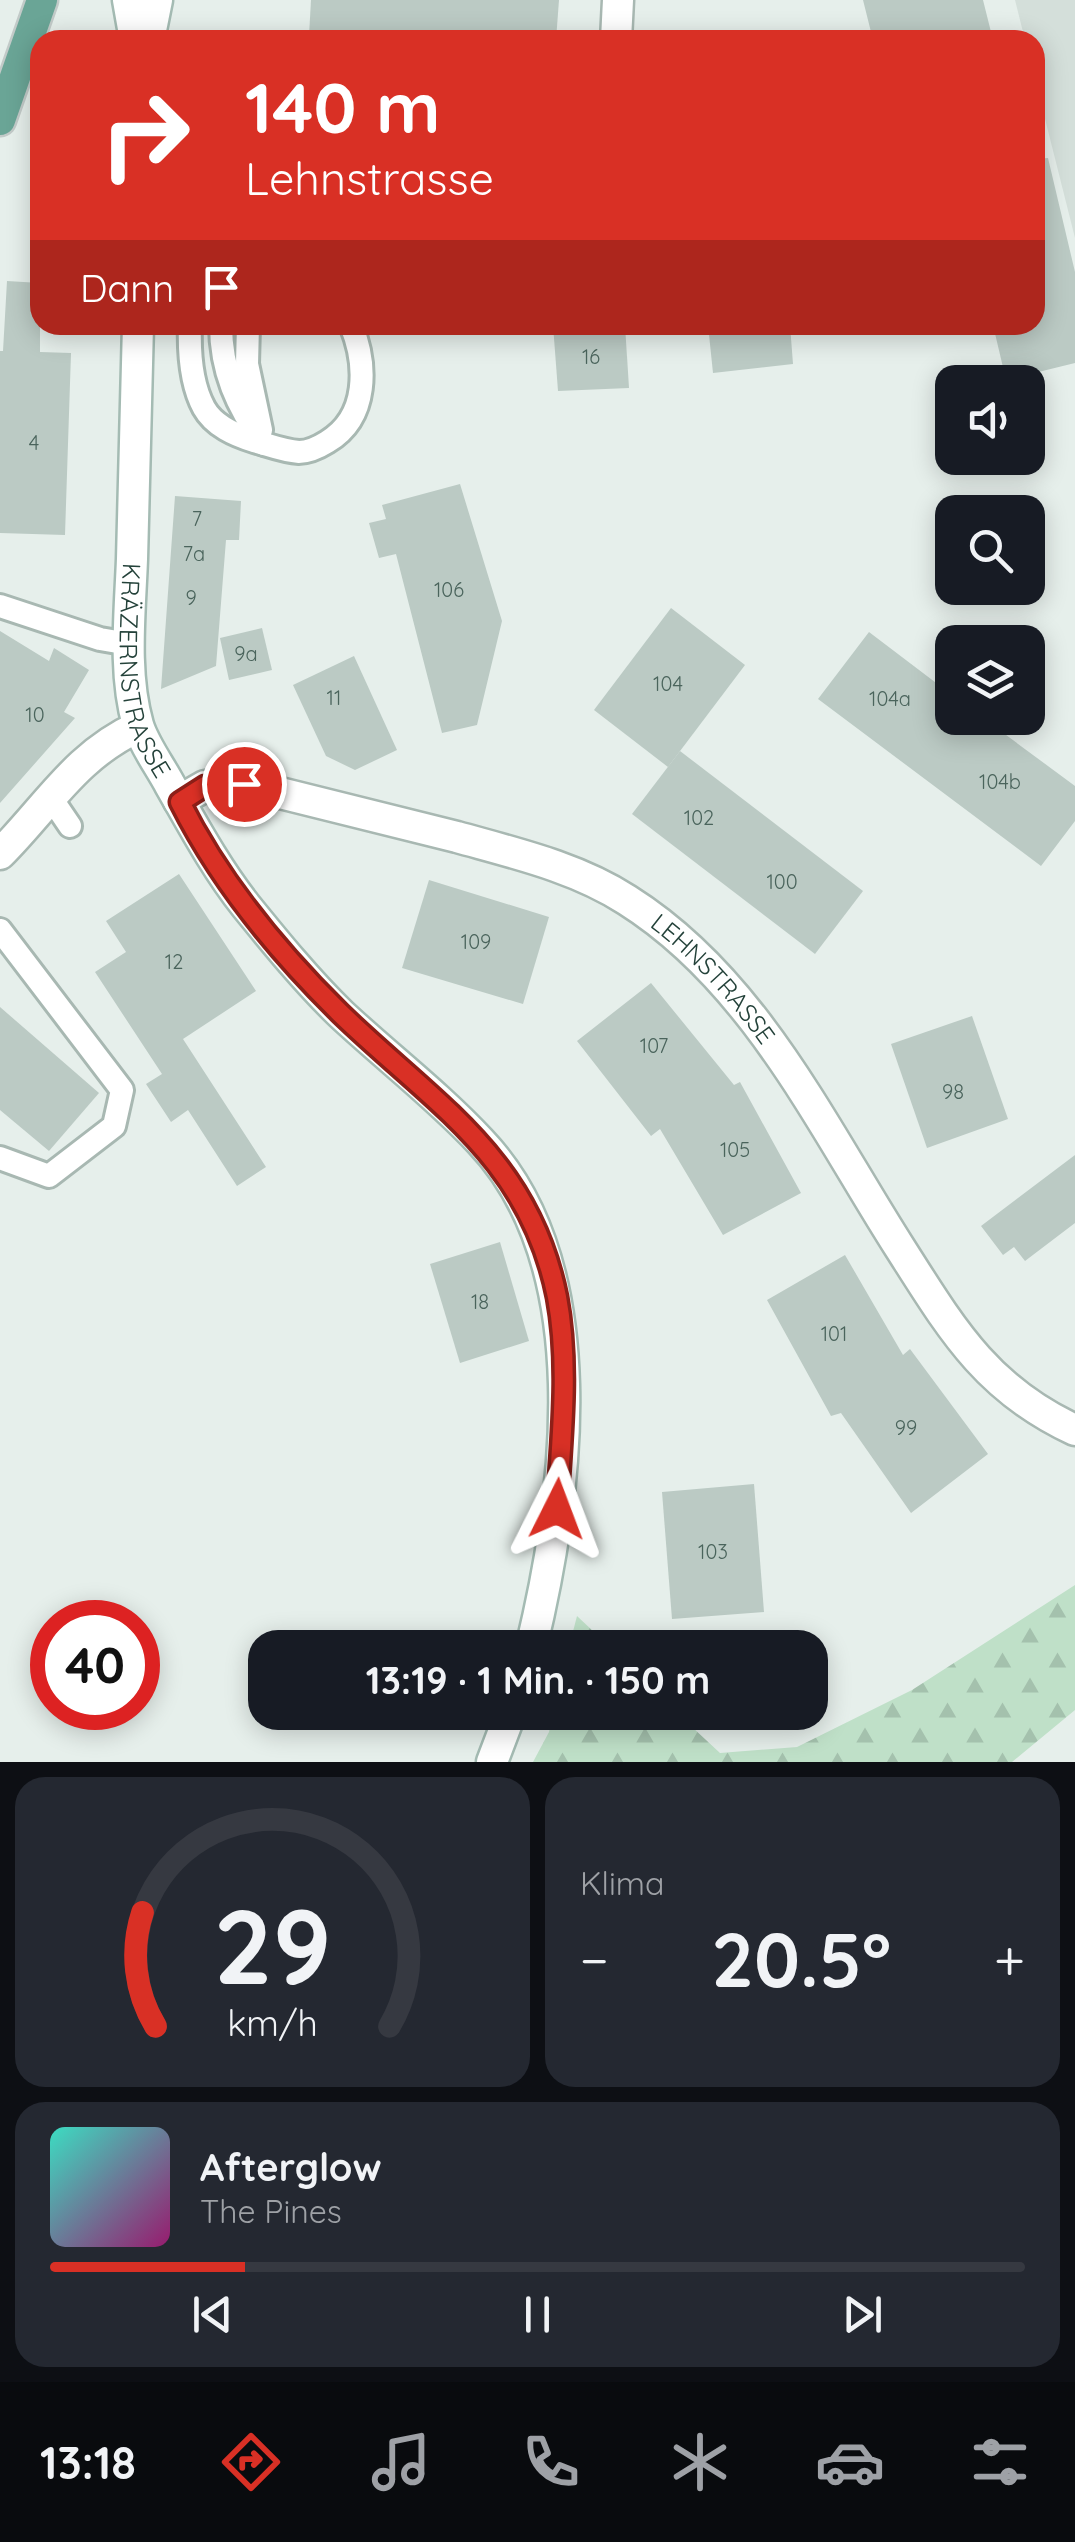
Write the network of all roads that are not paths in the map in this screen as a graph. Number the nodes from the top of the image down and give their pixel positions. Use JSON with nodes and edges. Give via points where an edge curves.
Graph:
{"nodes":[{"id":1,"x":42,"y":0,"type":"edge"},
{"id":2,"x":128,"y":0,"type":"edge"},
{"id":3,"x":157,"y":0,"type":"edge"},
{"id":4,"x":618,"y":0,"type":"edge"},
{"id":5,"x":32,"y":30,"type":"edge"},
{"id":6,"x":133,"y":30,"type":"edge"},
{"id":7,"x":152,"y":30,"type":"edge"},
{"id":8,"x":616,"y":30,"type":"edge"},
{"id":9,"x":30,"y":34,"type":"edge"},
{"id":10,"x":0,"y":120,"type":"edge"},
{"id":11,"x":138,"y":335,"type":"edge"},
{"id":12,"x":191,"y":335,"type":"edge"},
{"id":13,"x":221,"y":335,"type":"edge"},
{"id":14,"x":248,"y":335,"type":"edge"},
{"id":15,"x":354,"y":335,"type":"edge"},
{"id":16,"x":264,"y":444,"type":"junction"},
{"id":17,"x":0,"y":606,"type":"edge"},
{"id":18,"x":129,"y":644,"type":"junction"},
{"id":19,"x":138,"y":727,"type":"junction"},
{"id":20,"x":51,"y":798,"type":"junction"},
{"id":21,"x":180,"y":802,"type":"junction"},
{"id":22,"x":70,"y":826,"type":"dead end"},
{"id":23,"x":0,"y":854,"type":"edge"},
{"id":24,"x":0,"y":930,"type":"edge"},
{"id":25,"x":0,"y":1158,"type":"edge"},
{"id":26,"x":1075,"y":1430,"type":"edge"},
{"id":27,"x":535,"y":1630,"type":"edge"},
{"id":28,"x":504,"y":1730,"type":"edge"},
{"id":29,"x":492,"y":1762,"type":"edge"}],
"edges":[{"from":1,"to":5,"type":"main road"},
{"from":2,"to":6,"type":"street"},
{"from":3,"to":7,"type":"street"},
{"from":4,"to":8,"type":"street"},
{"from":9,"to":10,"type":"main road"},
{"from":11,"to":18,"type":"street","name":"KRÄZERNSTRASSE"},
{"from":12,"to":16,"type":"lane","via":[[195,384],[206,411],[222,427]]},
{"from":13,"to":16,"type":"lane","via":[[233,395]]},
{"from":14,"to":16,"type":"lane","via":[[247,364]]},
{"from":15,"to":16,"type":"lane","via":[[362,387],[348,424],[302,452]]},
{"from":17,"to":18,"type":"lane"},
{"from":18,"to":19,"type":"street","name":"KRÄZERNSTRASSE"},
{"from":19,"to":20,"type":"street","via":[[81,763]]},
{"from":19,"to":21,"type":"street","name":"KRÄZERNSTRASSE"},
{"from":20,"to":22,"type":"lane"},
{"from":20,"to":23,"type":"street"},
{"from":21,"to":26,"type":"street","name":"LEHNSTRASSE","via":[[205,786],[244,784],[527,856],[627,900],[695,953],[761,1028],[958,1336],[990,1375]]},
{"from":21,"to":27,"type":"street","name":"KRÄZERNSTRASSE","via":[[198,839],[267,932],[340,1012],[483,1144],[532,1219],[557,1298],[563,1374],[557,1509]]},
{"from":24,"to":25,"type":"lane","via":[[122,1090],[114,1126],[49,1176]]},
{"from":28,"to":29,"type":"street"}]}
